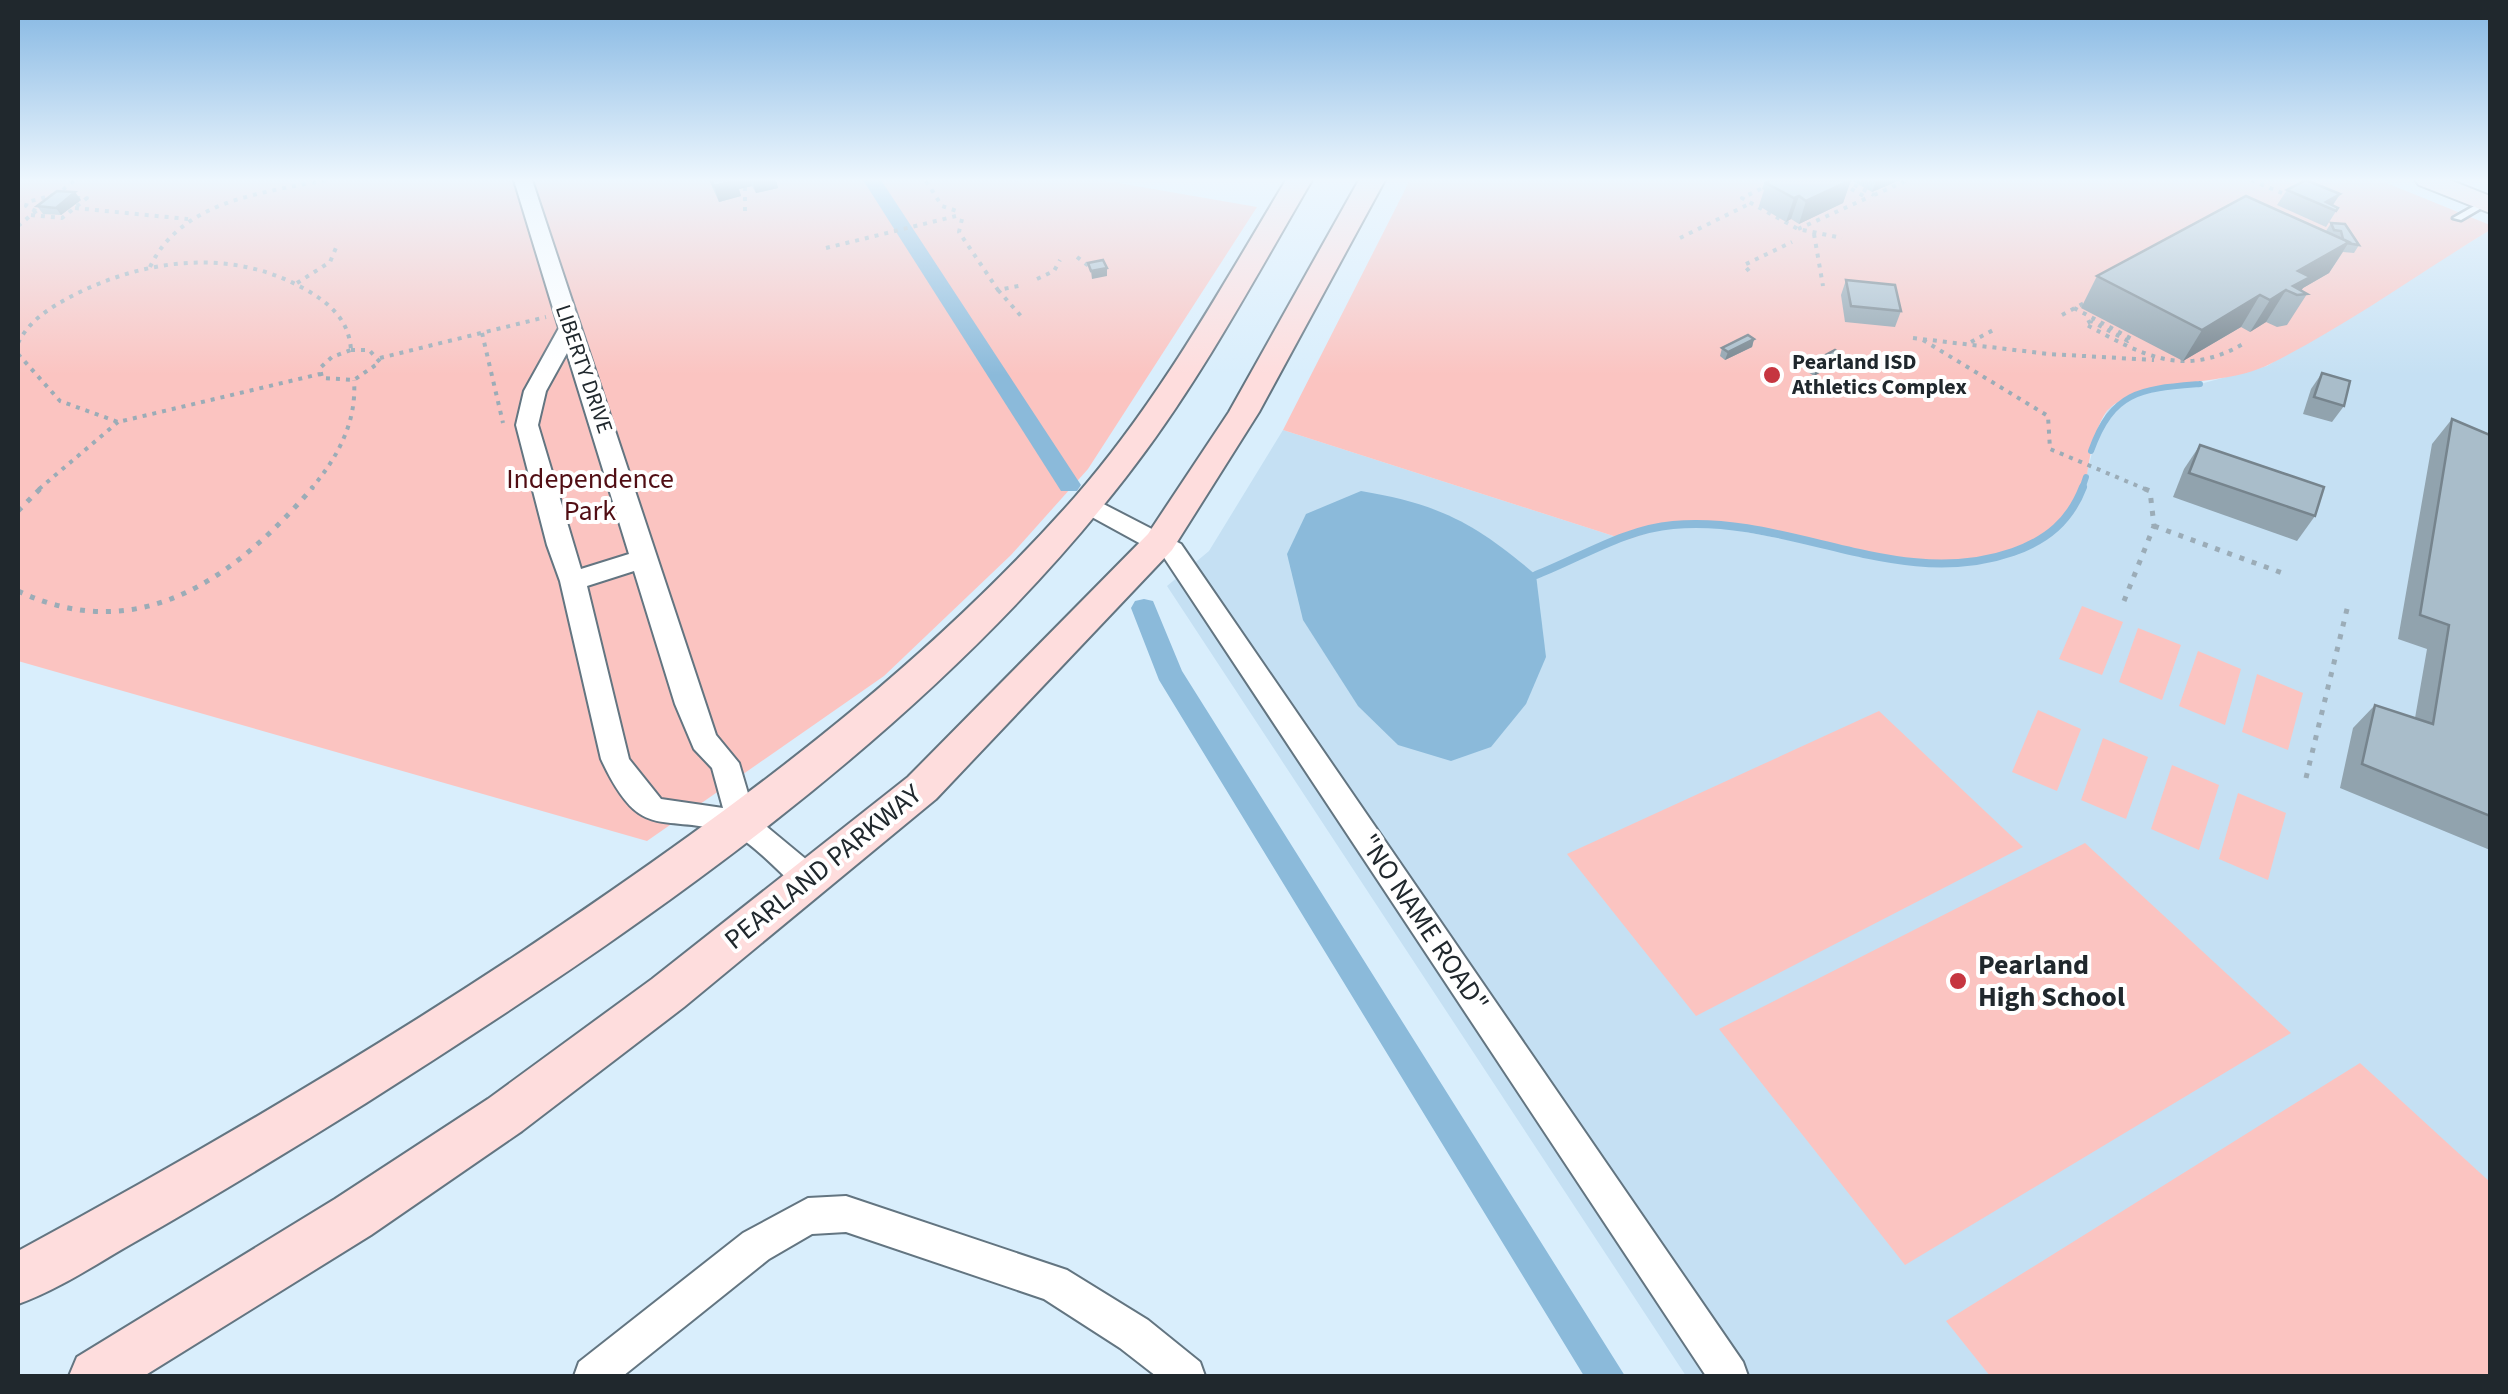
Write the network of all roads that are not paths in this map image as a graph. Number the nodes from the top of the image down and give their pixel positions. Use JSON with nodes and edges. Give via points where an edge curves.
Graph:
{"nodes":[{"id":1,"x":539,"y":245,"type":"edge"},
{"id":2,"x":1259,"y":245,"type":"edge"},
{"id":3,"x":1336,"y":245,"type":"edge"},
{"id":4,"x":559,"y":322,"type":"junction"},
{"id":5,"x":1088,"y":504,"type":"junction"},
{"id":6,"x":1160,"y":542,"type":"junction"},
{"id":7,"x":645,"y":558,"type":"junction"},
{"id":8,"x":574,"y":581,"type":"junction"},
{"id":9,"x":742,"y":823,"type":"junction"},
{"id":10,"x":808,"y":879,"type":"junction"},
{"id":11,"x":18,"y":1280,"type":"edge"},
{"id":12,"x":96,"y":1376,"type":"edge"},
{"id":13,"x":592,"y":1376,"type":"edge"},
{"id":14,"x":1186,"y":1376,"type":"edge"},
{"id":15,"x":1729,"y":1376,"type":"edge"}],
"edges":[{"from":1,"to":4,"type":"street","name":"LIBERTY DRIVE"},
{"from":2,"to":5,"type":"main road","via":[[1151,421]]},
{"from":3,"to":6,"type":"main road","name":"PEARLAND PARKWAY","via":[[1244,412]]},
{"from":4,"to":7,"type":"street","name":"LIBERTY DRIVE"},
{"from":4,"to":8,"type":"street","via":[[528,425]]},
{"from":5,"to":6,"type":"street","name":"\"NO NAME ROAD\""},
{"from":5,"to":9,"type":"main road","via":[[939,660]]},
{"from":6,"to":10,"type":"main road","name":"PEARLAND PARKWAY","via":[[922,788]]},
{"from":6,"to":15,"type":"street","name":"\"NO NAME ROAD\"","via":[[1184,567]]},
{"from":7,"to":8,"type":"street"},
{"from":7,"to":9,"type":"street","name":"LIBERTY DRIVE","via":[[689,704],[704,741],[725,763]]},
{"from":8,"to":9,"type":"street","via":[[624,778],[653,810]]},
{"from":9,"to":10,"type":"street"},
{"from":9,"to":11,"type":"main road","via":[[458,1021]]},
{"from":10,"to":12,"type":"main road","name":"PEARLAND PARKWAY","via":[[504,1116]]},
{"from":13,"to":14,"type":"street","via":[[756,1246],[808,1216],[846,1214],[1054,1283]]}]}
